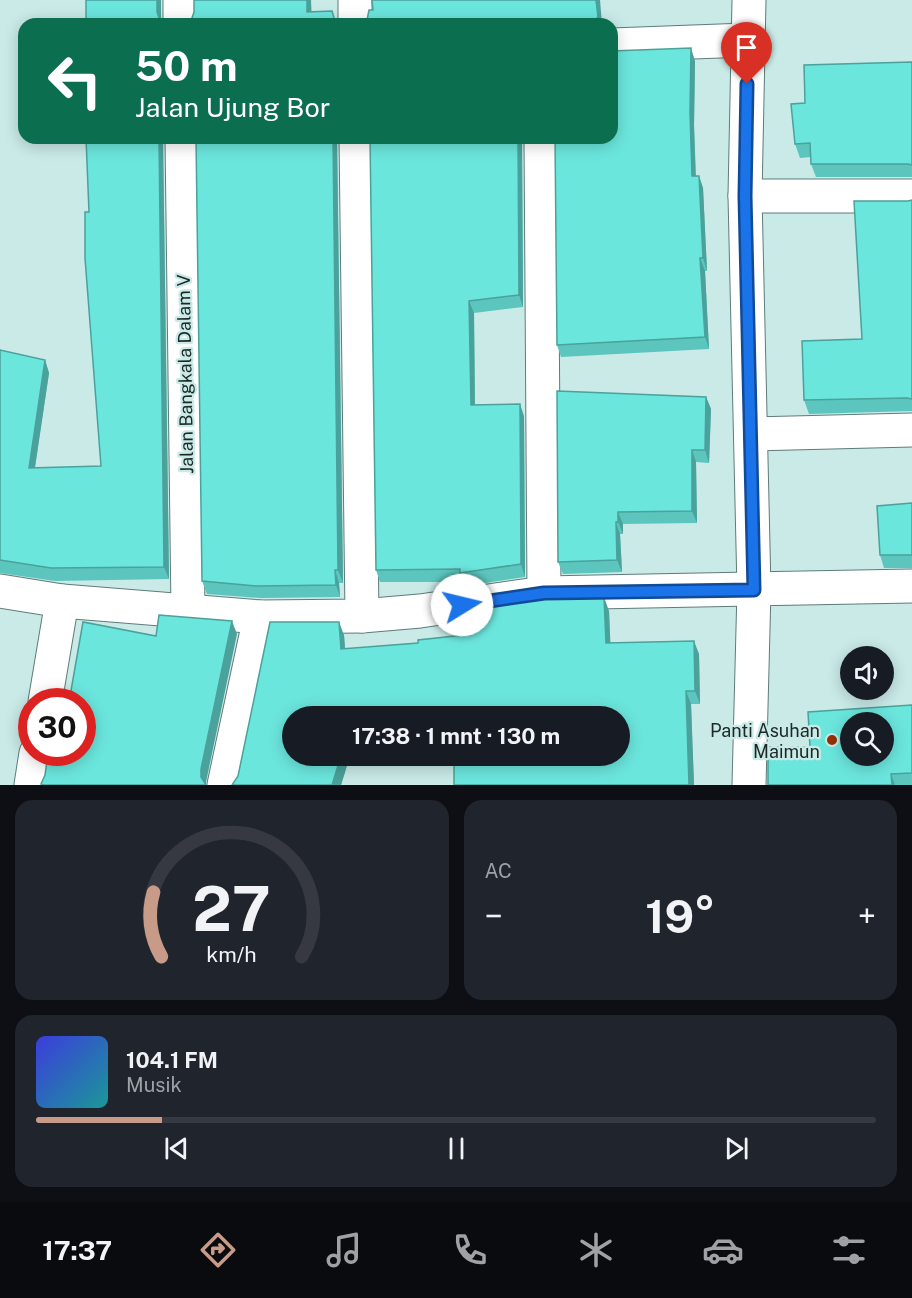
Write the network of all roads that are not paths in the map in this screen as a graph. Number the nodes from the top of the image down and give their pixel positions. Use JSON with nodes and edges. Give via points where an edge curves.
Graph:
{"nodes":[{"id":1,"x":180,"y":0,"type":"edge"},
{"id":2,"x":355,"y":0,"type":"edge"},
{"id":3,"x":749,"y":0,"type":"edge"},
{"id":4,"x":180,"y":18,"type":"edge"},
{"id":5,"x":355,"y":18,"type":"edge"},
{"id":6,"x":747,"y":40,"type":"junction"},
{"id":7,"x":618,"y":45,"type":"edge"},
{"id":8,"x":182,"y":144,"type":"edge"},
{"id":9,"x":356,"y":144,"type":"edge"},
{"id":10,"x":541,"y":144,"type":"edge"},
{"id":11,"x":745,"y":196,"type":"junction"},
{"id":12,"x":912,"y":196,"type":"edge"},
{"id":13,"x":912,"y":430,"type":"edge"},
{"id":14,"x":752,"y":434,"type":"junction"},
{"id":15,"x":912,"y":586,"type":"edge"},
{"id":16,"x":754,"y":590,"type":"junction"},
{"id":17,"x":0,"y":591,"type":"edge"},
{"id":18,"x":544,"y":593,"type":"junction"},
{"id":19,"x":62,"y":601,"type":"junction"},
{"id":20,"x":188,"y":611,"type":"junction"},
{"id":21,"x":362,"y":616,"type":"junction"},
{"id":22,"x":260,"y":617,"type":"junction"},
{"id":23,"x":47,"y":688,"type":"edge"},
{"id":24,"x":34,"y":766,"type":"edge"},
{"id":25,"x":31,"y":785,"type":"edge"},
{"id":26,"x":224,"y":785,"type":"edge"},
{"id":27,"x":749,"y":785,"type":"edge"}],
"edges":[{"from":1,"to":4,"type":"street"},
{"from":2,"to":5,"type":"street"},
{"from":3,"to":6,"type":"street"},
{"from":6,"to":7,"type":"street"},
{"from":6,"to":11,"type":"street"},
{"from":8,"to":20,"type":"street","name":"Jalan Bangkala Dalam V"},
{"from":9,"to":21,"type":"street"},
{"from":10,"to":18,"type":"street"},
{"from":11,"to":12,"type":"street"},
{"from":11,"to":14,"type":"street"},
{"from":13,"to":14,"type":"street"},
{"from":14,"to":16,"type":"street"},
{"from":15,"to":16,"type":"street"},
{"from":16,"to":18,"type":"street"},
{"from":16,"to":27,"type":"street"},
{"from":17,"to":19,"type":"street"},
{"from":18,"to":21,"type":"street"},
{"from":19,"to":20,"type":"street"},
{"from":19,"to":23,"type":"street"},
{"from":20,"to":22,"type":"street"},
{"from":21,"to":22,"type":"street"},
{"from":22,"to":26,"type":"street"},
{"from":24,"to":25,"type":"street"}]}
